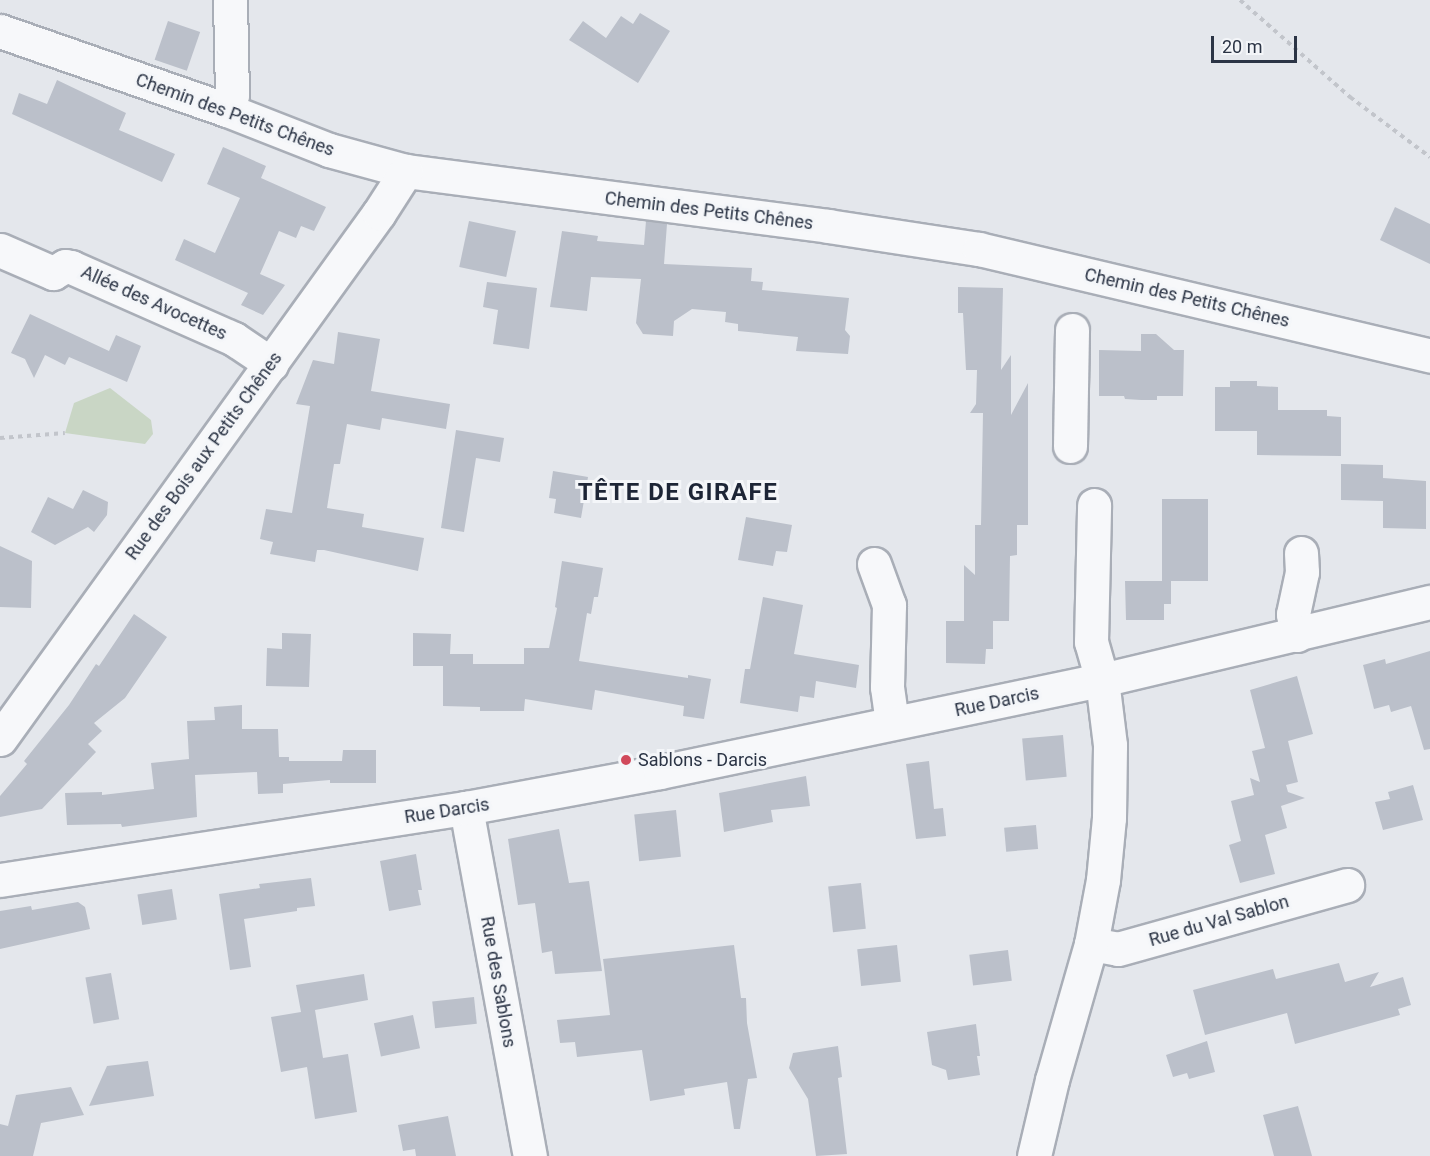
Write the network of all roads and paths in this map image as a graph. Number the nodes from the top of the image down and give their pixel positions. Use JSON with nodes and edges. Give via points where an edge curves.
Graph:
{"nodes":[{"id":1,"x":230,"y":0,"type":"edge"},
{"id":2,"x":1240,"y":0,"type":"edge"},
{"id":3,"x":0,"y":31,"type":"edge"},
{"id":4,"x":227,"y":110,"type":"junction"},
{"id":5,"x":1430,"y":157,"type":"edge"},
{"id":6,"x":406,"y":171,"type":"junction"},
{"id":7,"x":0,"y":250,"type":"edge"},
{"id":8,"x":1072,"y":330,"type":"dead end"},
{"id":9,"x":1430,"y":356,"type":"edge"},
{"id":10,"x":271,"y":364,"type":"junction"},
{"id":11,"x":65,"y":433,"type":"dead end"},
{"id":12,"x":0,"y":438,"type":"edge"},
{"id":13,"x":1070,"y":446,"type":"dead end"},
{"id":14,"x":1094,"y":505,"type":"dead end"},
{"id":15,"x":1301,"y":553,"type":"dead end"},
{"id":16,"x":874,"y":564,"type":"dead end"},
{"id":17,"x":1430,"y":602,"type":"edge"},
{"id":18,"x":1297,"y":635,"type":"junction"},
{"id":19,"x":1101,"y":680,"type":"junction"},
{"id":20,"x":892,"y":723,"type":"junction"},
{"id":21,"x":0,"y":739,"type":"edge"},
{"id":22,"x":466,"y":808,"type":"junction"},
{"id":23,"x":0,"y":880,"type":"edge"},
{"id":24,"x":1347,"y":885,"type":"dead end"},
{"id":25,"x":1090,"y":944,"type":"junction"},
{"id":26,"x":530,"y":1156,"type":"edge"},
{"id":27,"x":1034,"y":1156,"type":"edge"}],
"edges":[{"from":1,"to":4,"type":"street","via":[[232,95]]},
{"from":2,"to":5,"type":"path","via":[[1350,97]]},
{"from":3,"to":4,"type":"street","name":"Chemin des Petits Chênes"},
{"from":4,"to":6,"type":"street","name":"Chemin des Petits Chênes","via":[[329,150]]},
{"from":6,"to":9,"type":"street","name":"Chemin des Petits Chênes","via":[[979,249]]},
{"from":6,"to":10,"type":"street","name":"Rue des Bois aux Petits Chênes"},
{"from":7,"to":10,"type":"street","name":"Allée des Avocettes","via":[[53,273],[71,267],[234,339]]},
{"from":8,"to":13,"type":"street"},
{"from":10,"to":21,"type":"street","name":"Rue des Bois aux Petits Chênes"},
{"from":11,"to":12,"type":"path"},
{"from":14,"to":19,"type":"street","via":[[1091,642]]},
{"from":15,"to":18,"type":"street","via":[[1302,572],[1293,614]]},
{"from":16,"to":20,"type":"street","via":[[889,605],[887,687]]},
{"from":17,"to":18,"type":"street","name":"Rue Darcis"},
{"from":18,"to":19,"type":"street","name":"Rue Darcis"},
{"from":19,"to":20,"type":"street","name":"Rue Darcis"},
{"from":19,"to":25,"type":"street","via":[[1110,745],[1109,818],[1103,880]]},
{"from":20,"to":22,"type":"street","name":"Rue Darcis"},
{"from":22,"to":23,"type":"street","name":"Rue Darcis"},
{"from":22,"to":26,"type":"street","name":"Rue des Sablons"},
{"from":24,"to":25,"type":"street","name":"Rue du Val Sablon","via":[[1118,949]]},
{"from":25,"to":27,"type":"street"}]}
